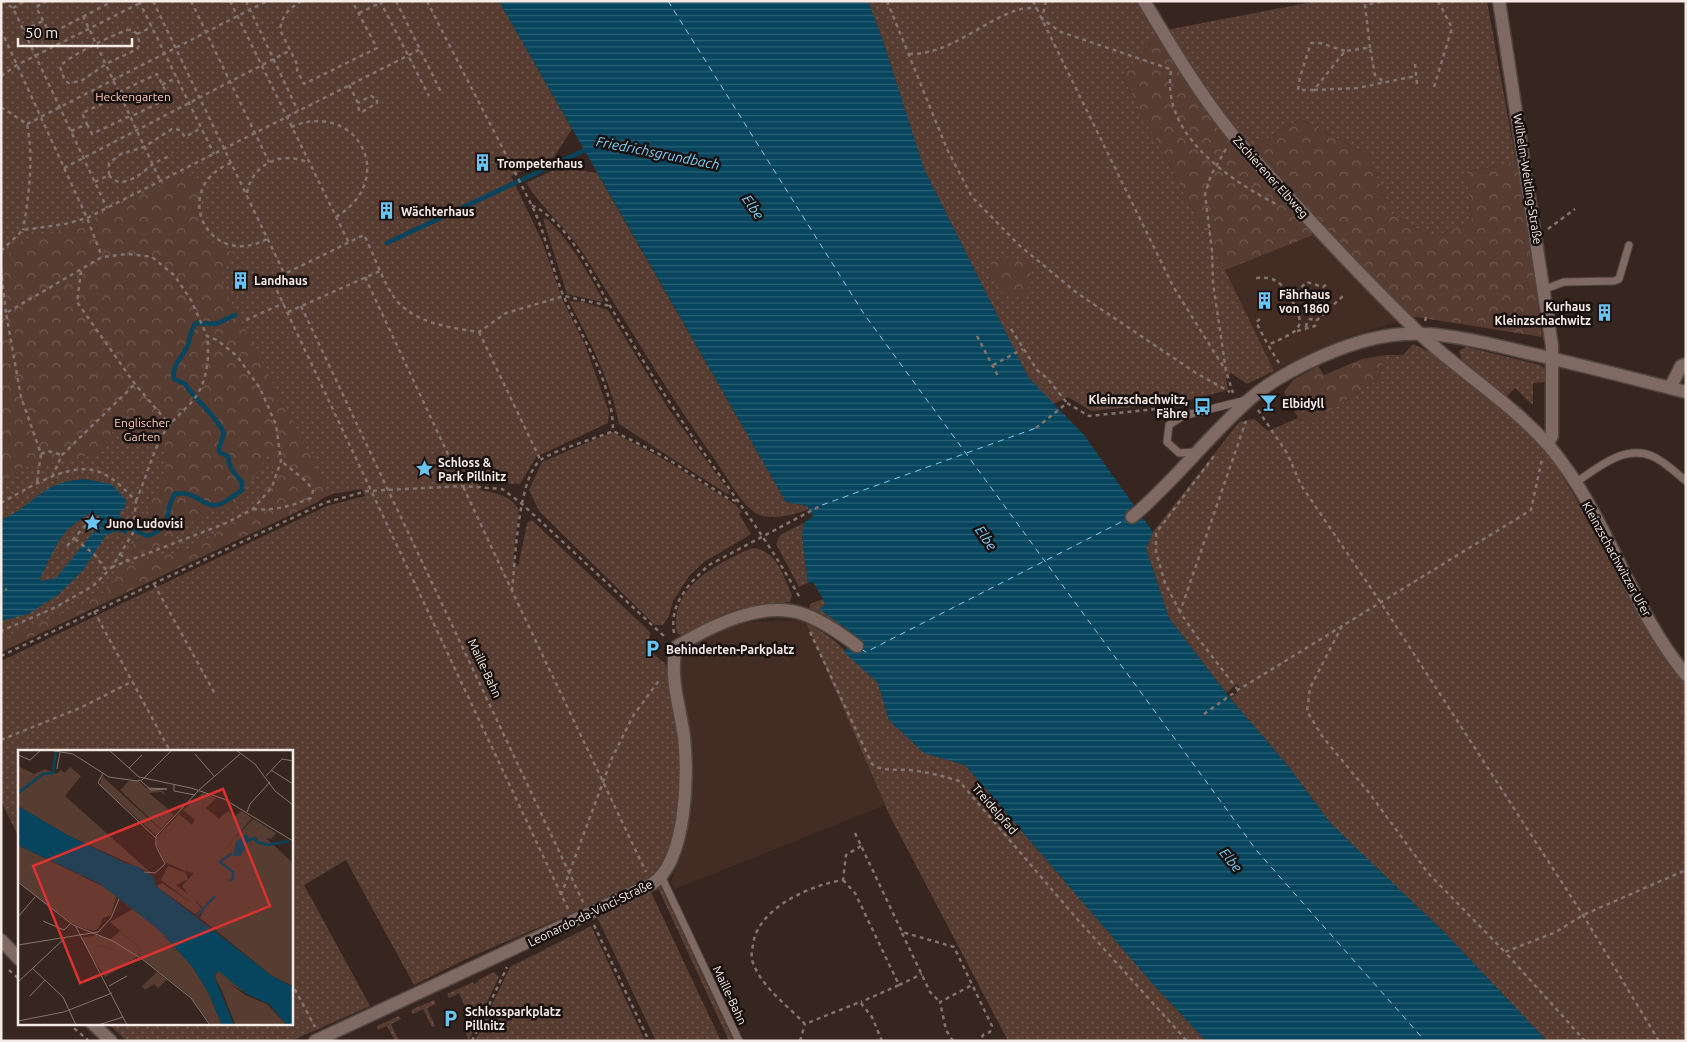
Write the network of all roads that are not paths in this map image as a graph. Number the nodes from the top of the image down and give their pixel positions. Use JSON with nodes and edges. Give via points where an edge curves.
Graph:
{"nodes":[{"id":1,"x":1144,"y":1,"type":"edge"},
{"id":2,"x":1499,"y":1,"type":"edge"},
{"id":3,"x":1629,"y":245,"type":"dead end"},
{"id":4,"x":1545,"y":289,"type":"junction"},
{"id":5,"x":1422,"y":335,"type":"junction"},
{"id":6,"x":1552,"y":358,"type":"junction"},
{"id":7,"x":1686,"y":364,"type":"edge"},
{"id":8,"x":1670,"y":388,"type":"junction"},
{"id":9,"x":1686,"y":392,"type":"edge"},
{"id":10,"x":1252,"y":400,"type":"junction"},
{"id":11,"x":1547,"y":444,"type":"junction"},
{"id":12,"x":1196,"y":452,"type":"junction"},
{"id":13,"x":1686,"y":481,"type":"edge"},
{"id":14,"x":1575,"y":483,"type":"junction"},
{"id":15,"x":1132,"y":517,"type":"dead end"},
{"id":16,"x":857,"y":646,"type":"dead end"},
{"id":17,"x":1686,"y":675,"type":"edge"},
{"id":18,"x":657,"y":881,"type":"junction"},
{"id":19,"x":1,"y":940,"type":"edge"},
{"id":20,"x":18,"y":957,"type":"edge"},
{"id":21,"x":93,"y":1024,"type":"edge"},
{"id":22,"x":318,"y":1039,"type":"edge"},
{"id":23,"x":112,"y":1041,"type":"edge"},
{"id":24,"x":739,"y":1041,"type":"edge"}],
"edges":[{"from":1,"to":5,"type":"street","name":"Zschierener Elbweg","via":[[1228,129],[1316,227]]},
{"from":2,"to":4,"type":"street","name":"Wilhelm-Weitling-Straße"},
{"from":3,"to":4,"type":"lane","via":[[1619,279],[1564,282]]},
{"from":4,"to":6,"type":"street","name":"Wilhelm-Weitling-Straße"},
{"from":5,"to":6,"type":"street","via":[[1477,340]]},
{"from":5,"to":10,"type":"street","via":[[1394,335],[1352,343],[1286,375]]},
{"from":5,"to":11,"type":"street","name":"Kleinzschachwitzer Ufer","via":[[1513,410]]},
{"from":6,"to":8,"type":"street"},
{"from":6,"to":11,"type":"street","via":[[1552,436]]},
{"from":7,"to":8,"type":"street","via":[[1681,366]]},
{"from":8,"to":9,"type":"street"},
{"from":10,"to":12,"type":"street"},
{"from":10,"to":12,"type":"lane","via":[[1183,416],[1169,425],[1167,442],[1179,453]]},
{"from":11,"to":14,"type":"street","name":"Kleinzschachwitzer Ufer","via":[[1566,466]]},
{"from":12,"to":15,"type":"street"},
{"from":13,"to":14,"type":"lane","via":[[1651,455],[1633,454],[1615,457]]},
{"from":14,"to":17,"type":"street","name":"Kleinzschachwitzer Ufer","via":[[1631,588]]},
{"from":16,"to":18,"type":"street","name":"Leonardo-da-Vinci-Straße","via":[[828,626],[802,614],[780,610],[713,625],[676,647],[672,662],[684,738],[683,810],[676,846]]},
{"from":18,"to":22,"type":"street","name":"Leonardo-da-Vinci-Straße"},
{"from":18,"to":24,"type":"lane","name":"Maille-Bahn"},
{"from":19,"to":20,"type":"street"},
{"from":21,"to":23,"type":"street"}]}
